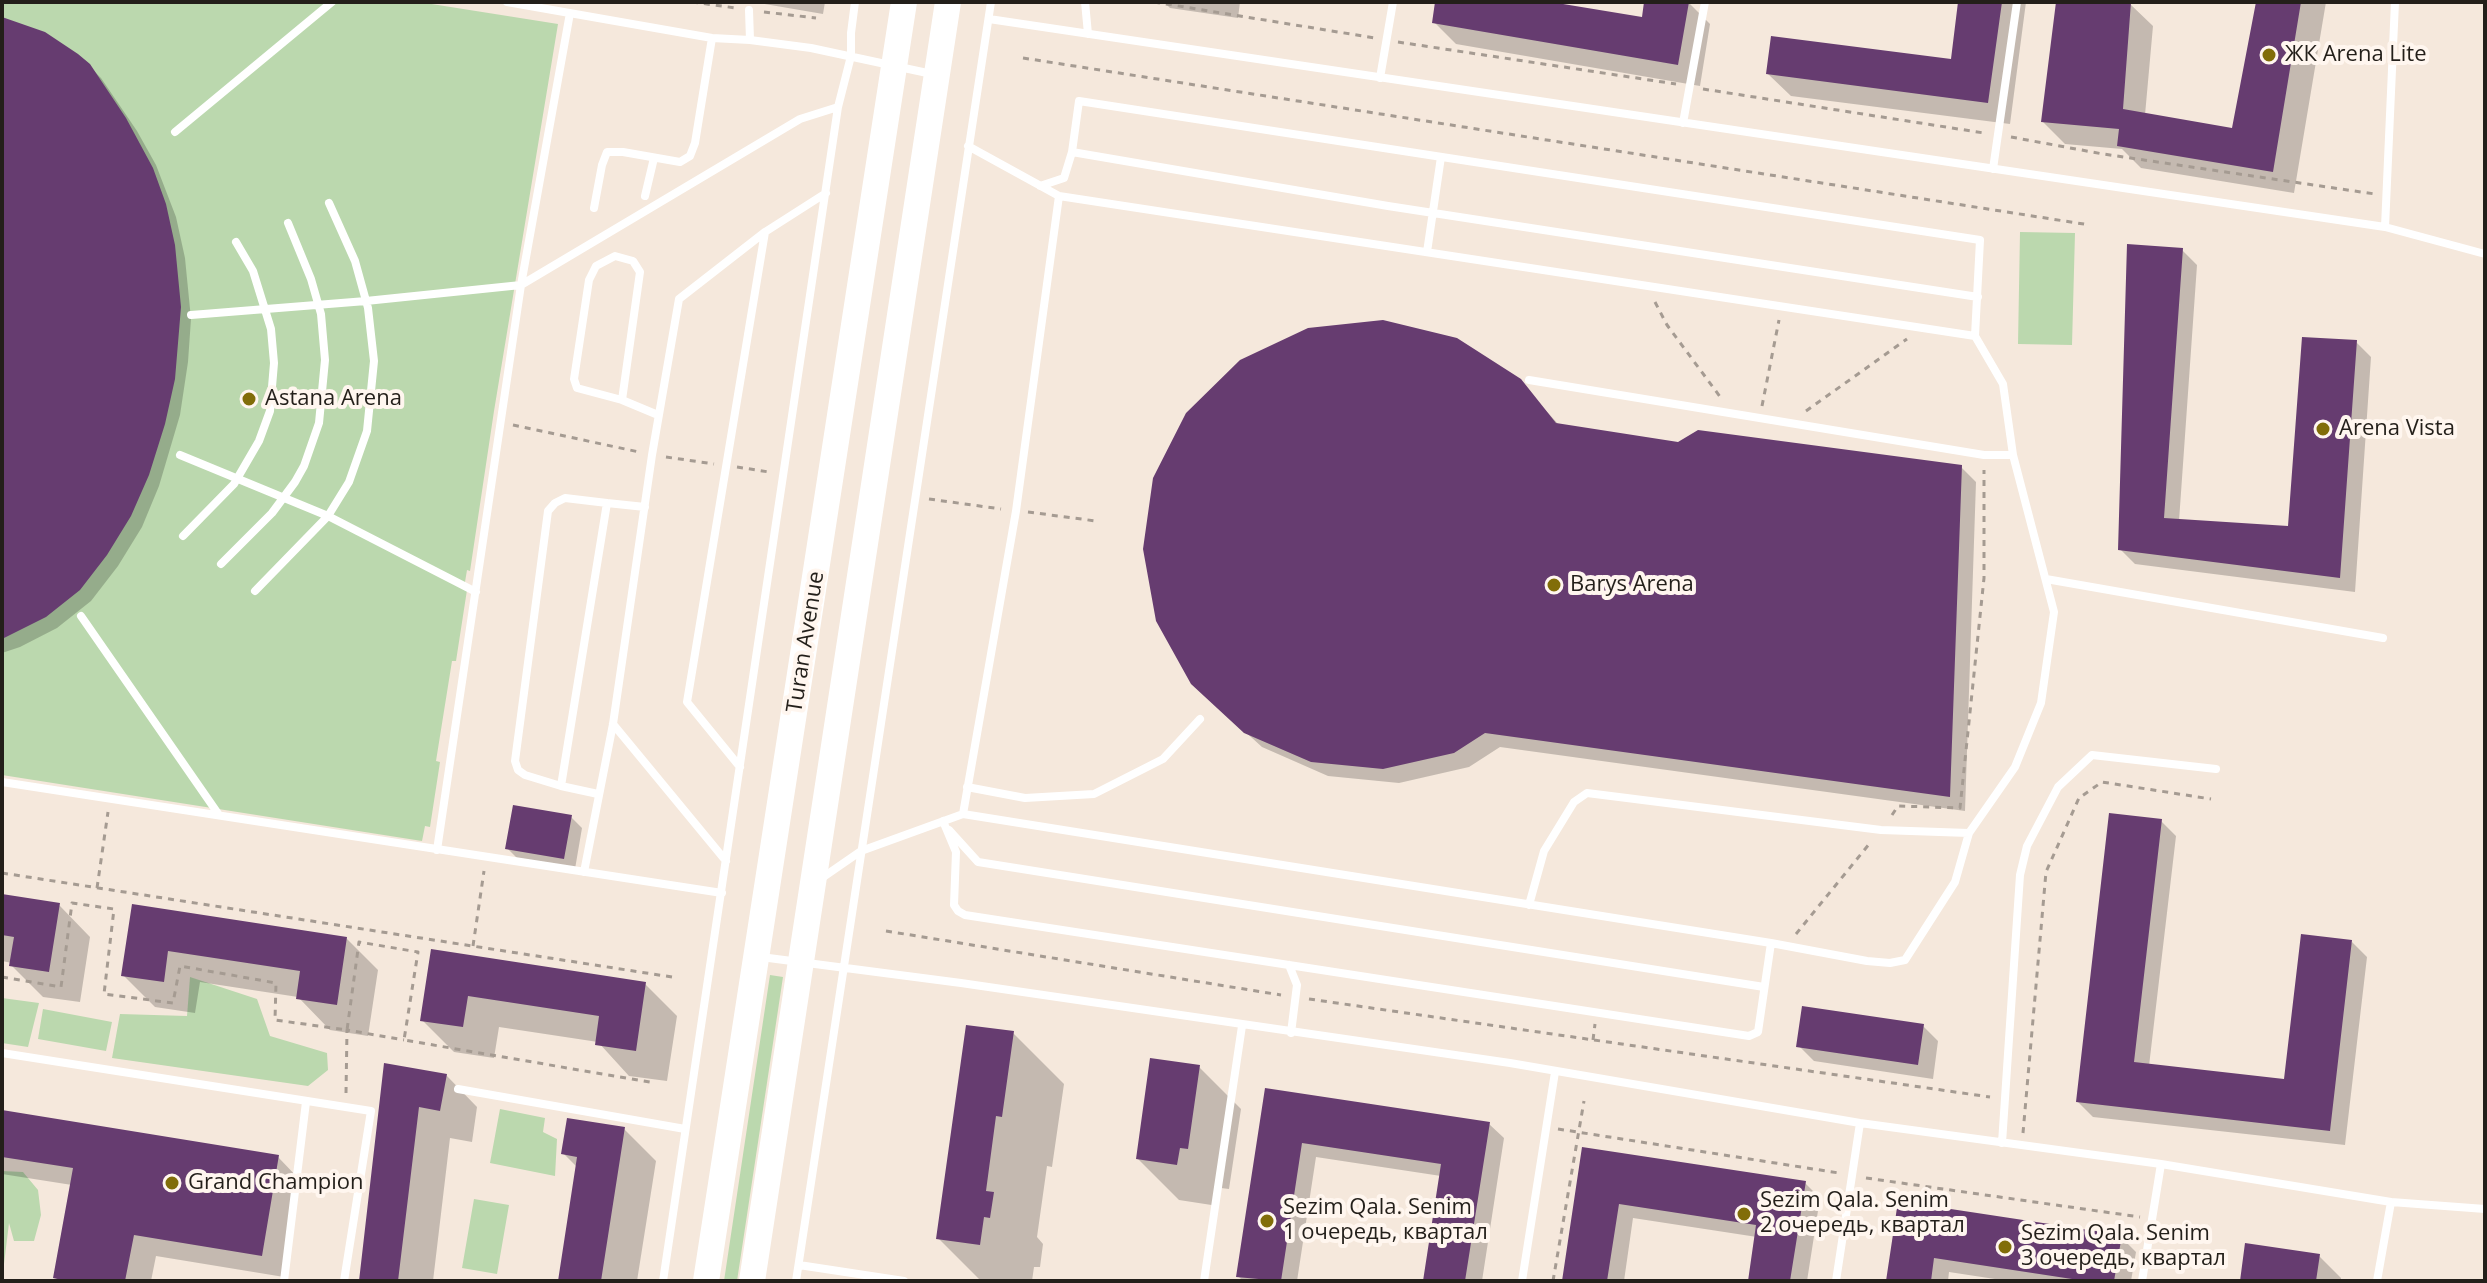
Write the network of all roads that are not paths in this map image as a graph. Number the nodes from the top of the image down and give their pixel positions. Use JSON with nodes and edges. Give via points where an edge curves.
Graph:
{"nodes":[{"id":1,"x":332,"y":2,"type":"edge"},
{"id":2,"x":507,"y":2,"type":"edge"},
{"id":3,"x":855,"y":2,"type":"edge"},
{"id":4,"x":904,"y":2,"type":"edge"},
{"id":5,"x":948,"y":2,"type":"edge"},
{"id":6,"x":991,"y":2,"type":"edge"},
{"id":7,"x":1085,"y":2,"type":"edge"},
{"id":8,"x":1393,"y":2,"type":"edge"},
{"id":9,"x":1705,"y":2,"type":"edge"},
{"id":10,"x":2017,"y":2,"type":"edge"},
{"id":11,"x":2395,"y":2,"type":"edge"},
{"id":12,"x":749,"y":10,"type":"dead end"},
{"id":13,"x":570,"y":13,"type":"junction"},
{"id":14,"x":989,"y":19,"type":"junction"},
{"id":15,"x":1088,"y":34,"type":"junction"},
{"id":16,"x":712,"y":38,"type":"junction"},
{"id":17,"x":750,"y":40,"type":"junction"},
{"id":18,"x":851,"y":56,"type":"junction"},
{"id":19,"x":895,"y":67,"type":"junction"},
{"id":20,"x":937,"y":75,"type":"junction"},
{"id":21,"x":1380,"y":78,"type":"junction"},
{"id":22,"x":838,"y":107,"type":"junction"},
{"id":23,"x":1683,"y":123,"type":"junction"},
{"id":24,"x":175,"y":132,"type":"dead end"},
{"id":25,"x":968,"y":146,"type":"junction"},
{"id":26,"x":1072,"y":152,"type":"junction"},
{"id":27,"x":1441,"y":157,"type":"junction"},
{"id":28,"x":654,"y":158,"type":"junction"},
{"id":29,"x":1993,"y":169,"type":"junction"},
{"id":30,"x":1040,"y":186,"type":"junction"},
{"id":31,"x":826,"y":193,"type":"junction"},
{"id":32,"x":645,"y":196,"type":"dead end"},
{"id":33,"x":1059,"y":196,"type":"junction"},
{"id":34,"x":329,"y":203,"type":"dead end"},
{"id":35,"x":594,"y":208,"type":"dead end"},
{"id":36,"x":1434,"y":213,"type":"junction"},
{"id":37,"x":288,"y":223,"type":"dead end"},
{"id":38,"x":2385,"y":227,"type":"junction"},
{"id":39,"x":765,"y":232,"type":"junction"},
{"id":40,"x":236,"y":242,"type":"dead end"},
{"id":41,"x":1427,"y":252,"type":"junction"},
{"id":42,"x":2485,"y":254,"type":"edge"},
{"id":43,"x":521,"y":285,"type":"junction"},
{"id":44,"x":1978,"y":297,"type":"junction"},
{"id":45,"x":366,"y":301,"type":"junction"},
{"id":46,"x":318,"y":305,"type":"junction"},
{"id":47,"x":267,"y":309,"type":"junction"},
{"id":48,"x":191,"y":315,"type":"dead end"},
{"id":49,"x":1975,"y":336,"type":"junction"},
{"id":50,"x":1529,"y":380,"type":"dead end"},
{"id":51,"x":622,"y":400,"type":"junction"},
{"id":52,"x":658,"y":415,"type":"junction"},
{"id":53,"x":180,"y":455,"type":"dead end"},
{"id":54,"x":2013,"y":455,"type":"junction"},
{"id":55,"x":238,"y":478,"type":"junction"},
{"id":56,"x":284,"y":497,"type":"junction"},
{"id":57,"x":607,"y":503,"type":"junction"},
{"id":58,"x":645,"y":507,"type":"junction"},
{"id":59,"x":328,"y":516,"type":"junction"},
{"id":60,"x":183,"y":536,"type":"dead end"},
{"id":61,"x":221,"y":564,"type":"dead end"},
{"id":62,"x":2046,"y":579,"type":"junction"},
{"id":63,"x":255,"y":591,"type":"dead end"},
{"id":64,"x":476,"y":592,"type":"junction"},
{"id":65,"x":81,"y":616,"type":"dead end"},
{"id":66,"x":2383,"y":638,"type":"dead end"},
{"id":67,"x":1200,"y":719,"type":"dead end"},
{"id":68,"x":613,"y":724,"type":"junction"},
{"id":69,"x":740,"y":767,"type":"junction"},
{"id":70,"x":2216,"y":769,"type":"dead end"},
{"id":71,"x":2,"y":782,"type":"edge"},
{"id":72,"x":561,"y":786,"type":"junction"},
{"id":73,"x":967,"y":787,"type":"junction"},
{"id":74,"x":598,"y":794,"type":"junction"},
{"id":75,"x":963,"y":814,"type":"junction"},
{"id":76,"x":219,"y":815,"type":"junction"},
{"id":77,"x":944,"y":824,"type":"junction"},
{"id":78,"x":1969,"y":833,"type":"junction"},
{"id":79,"x":437,"y":850,"type":"junction"},
{"id":80,"x":861,"y":851,"type":"junction"},
{"id":81,"x":726,"y":861,"type":"junction"},
{"id":82,"x":584,"y":872,"type":"junction"},
{"id":83,"x":814,"y":884,"type":"junction"},
{"id":84,"x":722,"y":893,"type":"junction"},
{"id":85,"x":1529,"y":905,"type":"junction"},
{"id":86,"x":1771,"y":943,"type":"junction"},
{"id":87,"x":757,"y":957,"type":"junction"},
{"id":88,"x":801,"y":963,"type":"junction"},
{"id":89,"x":1289,"y":965,"type":"junction"},
{"id":90,"x":843,"y":969,"type":"junction"},
{"id":91,"x":1764,"y":987,"type":"junction"},
{"id":92,"x":1242,"y":1026,"type":"junction"},
{"id":93,"x":1291,"y":1033,"type":"junction"},
{"id":94,"x":2,"y":1053,"type":"edge"},
{"id":95,"x":1555,"y":1072,"type":"junction"},
{"id":96,"x":458,"y":1089,"type":"dead end"},
{"id":97,"x":306,"y":1102,"type":"junction"},
{"id":98,"x":1860,"y":1123,"type":"junction"},
{"id":99,"x":685,"y":1129,"type":"junction"},
{"id":100,"x":2002,"y":1143,"type":"junction"},
{"id":101,"x":2161,"y":1164,"type":"junction"},
{"id":102,"x":2391,"y":1202,"type":"junction"},
{"id":103,"x":2485,"y":1209,"type":"edge"},
{"id":104,"x":799,"y":1265,"type":"junction"},
{"id":105,"x":284,"y":1281,"type":"edge"},
{"id":106,"x":344,"y":1281,"type":"edge"},
{"id":107,"x":663,"y":1281,"type":"edge"},
{"id":108,"x":706,"y":1281,"type":"edge"},
{"id":109,"x":752,"y":1281,"type":"edge"},
{"id":110,"x":796,"y":1281,"type":"edge"},
{"id":111,"x":900,"y":1281,"type":"edge"},
{"id":112,"x":1204,"y":1281,"type":"edge"},
{"id":113,"x":1522,"y":1281,"type":"edge"},
{"id":114,"x":1836,"y":1281,"type":"edge"},
{"id":115,"x":2142,"y":1281,"type":"edge"},
{"id":116,"x":2377,"y":1281,"type":"edge"}],
"edges":[{"from":1,"to":24,"type":"lane"},
{"from":2,"to":13,"type":"lane"},
{"from":3,"to":18,"type":"lane"},
{"from":4,"to":19,"type":"main road","name":"Turan Avenue"},
{"from":5,"to":20,"type":"main road","name":"Turan Avenue"},
{"from":6,"to":14,"type":"lane"},
{"from":7,"to":15,"type":"lane"},
{"from":8,"to":21,"type":"lane"},
{"from":9,"to":23,"type":"lane"},
{"from":10,"to":29,"type":"lane"},
{"from":11,"to":38,"type":"lane"},
{"from":12,"to":17,"type":"lane"},
{"from":13,"to":16,"type":"lane"},
{"from":13,"to":43,"type":"lane"},
{"from":14,"to":15,"type":"lane"},
{"from":14,"to":25,"type":"lane"},
{"from":15,"to":21,"type":"lane"},
{"from":16,"to":17,"type":"lane"},
{"from":16,"to":28,"type":"lane","via":[[690,156],[680,162]]},
{"from":17,"to":18,"type":"lane"},
{"from":18,"to":19,"type":"lane"},
{"from":18,"to":22,"type":"lane"},
{"from":19,"to":20,"type":"lane"},
{"from":19,"to":87,"type":"main road","name":"Turan Avenue"},
{"from":20,"to":83,"type":"main road","name":"Turan Avenue"},
{"from":21,"to":23,"type":"lane"},
{"from":22,"to":31,"type":"lane"},
{"from":22,"to":43,"type":"lane","via":[[800,119]]},
{"from":23,"to":29,"type":"lane"},
{"from":25,"to":30,"type":"lane"},
{"from":25,"to":80,"type":"lane"},
{"from":26,"to":27,"type":"lane","via":[[1079,101]]},
{"from":26,"to":30,"type":"lane","via":[[1064,178]]},
{"from":26,"to":36,"type":"lane"},
{"from":27,"to":36,"type":"lane"},
{"from":27,"to":44,"type":"lane","via":[[1980,240]]},
{"from":28,"to":32,"type":"lane"},
{"from":28,"to":35,"type":"lane","via":[[607,152]]},
{"from":29,"to":38,"type":"lane"},
{"from":30,"to":33,"type":"lane"},
{"from":31,"to":39,"type":"lane"},
{"from":31,"to":69,"type":"lane"},
{"from":33,"to":41,"type":"lane"},
{"from":33,"to":73,"type":"lane","via":[[1016,511]]},
{"from":34,"to":45,"type":"lane"},
{"from":36,"to":41,"type":"lane"},
{"from":36,"to":44,"type":"lane"},
{"from":37,"to":46,"type":"lane"},
{"from":38,"to":42,"type":"lane"},
{"from":39,"to":52,"type":"lane","via":[[679,299]]},
{"from":39,"to":69,"type":"lane","via":[[687,702]]},
{"from":40,"to":47,"type":"lane"},
{"from":41,"to":49,"type":"lane"},
{"from":43,"to":45,"type":"lane"},
{"from":43,"to":64,"type":"lane"},
{"from":44,"to":49,"type":"lane"},
{"from":45,"to":46,"type":"lane"},
{"from":45,"to":59,"type":"lane","via":[[374,361],[367,431],[349,482]]},
{"from":46,"to":47,"type":"lane"},
{"from":46,"to":56,"type":"lane","via":[[325,360],[319,423],[304,466]]},
{"from":47,"to":48,"type":"lane"},
{"from":47,"to":55,"type":"lane","via":[[274,363],[270,411]]},
{"from":49,"to":54,"type":"lane","via":[[2003,384]]},
{"from":50,"to":54,"type":"lane","via":[[1984,455]]},
{"from":51,"to":51,"type":"lane","via":[[577,388],[574,379],[589,280],[596,266],[615,256],[633,261],[640,272]]},
{"from":51,"to":52,"type":"lane"},
{"from":52,"to":58,"type":"lane"},
{"from":53,"to":55,"type":"lane"},
{"from":54,"to":62,"type":"lane"},
{"from":55,"to":56,"type":"lane"},
{"from":55,"to":60,"type":"lane"},
{"from":56,"to":59,"type":"lane"},
{"from":56,"to":61,"type":"lane"},
{"from":57,"to":58,"type":"lane"},
{"from":57,"to":72,"type":"lane"},
{"from":57,"to":72,"type":"lane","via":[[565,498],[548,511],[515,761],[525,775]]},
{"from":58,"to":68,"type":"lane"},
{"from":59,"to":63,"type":"lane"},
{"from":59,"to":64,"type":"lane"},
{"from":62,"to":66,"type":"lane"},
{"from":62,"to":78,"type":"lane","via":[[2054,612],[2041,703],[2015,767]]},
{"from":64,"to":79,"type":"lane"},
{"from":65,"to":76,"type":"lane"},
{"from":67,"to":73,"type":"lane","via":[[1163,759],[1094,794],[1025,798]]},
{"from":68,"to":74,"type":"lane"},
{"from":68,"to":81,"type":"lane"},
{"from":69,"to":81,"type":"lane"},
{"from":70,"to":100,"type":"lane","via":[[2092,755],[2058,787],[2027,846],[2020,875]]},
{"from":71,"to":76,"type":"lane"},
{"from":72,"to":74,"type":"lane"},
{"from":73,"to":75,"type":"lane"},
{"from":74,"to":82,"type":"lane"},
{"from":75,"to":77,"type":"lane"},
{"from":75,"to":85,"type":"lane"},
{"from":76,"to":79,"type":"lane"},
{"from":77,"to":80,"type":"lane"},
{"from":77,"to":89,"type":"lane","via":[[956,852],[954,905],[965,915]]},
{"from":77,"to":91,"type":"lane","via":[[978,862]]},
{"from":78,"to":85,"type":"lane","via":[[1881,830],[1587,793],[1574,802],[1544,851]]},
{"from":78,"to":86,"type":"lane","via":[[1955,882],[1905,960],[1867,961]]},
{"from":79,"to":82,"type":"lane"},
{"from":80,"to":83,"type":"lane"},
{"from":80,"to":90,"type":"lane"},
{"from":81,"to":84,"type":"lane"},
{"from":82,"to":84,"type":"lane"},
{"from":83,"to":88,"type":"main road","name":"Turan Avenue"},
{"from":84,"to":99,"type":"lane"},
{"from":85,"to":86,"type":"lane"},
{"from":86,"to":91,"type":"lane"},
{"from":87,"to":88,"type":"lane"},
{"from":87,"to":108,"type":"main road","name":"Turan Avenue"},
{"from":88,"to":90,"type":"lane"},
{"from":88,"to":109,"type":"main road","name":"Turan Avenue"},
{"from":89,"to":91,"type":"lane","via":[[1749,1036],[1758,1032]]},
{"from":89,"to":93,"type":"lane","via":[[1296,979]]},
{"from":90,"to":92,"type":"lane"},
{"from":90,"to":104,"type":"lane"},
{"from":92,"to":93,"type":"lane"},
{"from":92,"to":112,"type":"lane"},
{"from":93,"to":95,"type":"lane"},
{"from":94,"to":97,"type":"lane"},
{"from":95,"to":98,"type":"lane"},
{"from":95,"to":113,"type":"lane"},
{"from":96,"to":99,"type":"lane"},
{"from":97,"to":105,"type":"lane"},
{"from":97,"to":106,"type":"lane","via":[[371,1111]]},
{"from":98,"to":100,"type":"lane"},
{"from":98,"to":114,"type":"lane"},
{"from":99,"to":107,"type":"lane"},
{"from":100,"to":101,"type":"lane"},
{"from":101,"to":102,"type":"lane"},
{"from":101,"to":115,"type":"lane"},
{"from":102,"to":103,"type":"lane"},
{"from":102,"to":116,"type":"lane"},
{"from":104,"to":110,"type":"lane"},
{"from":104,"to":111,"type":"lane"}]}
